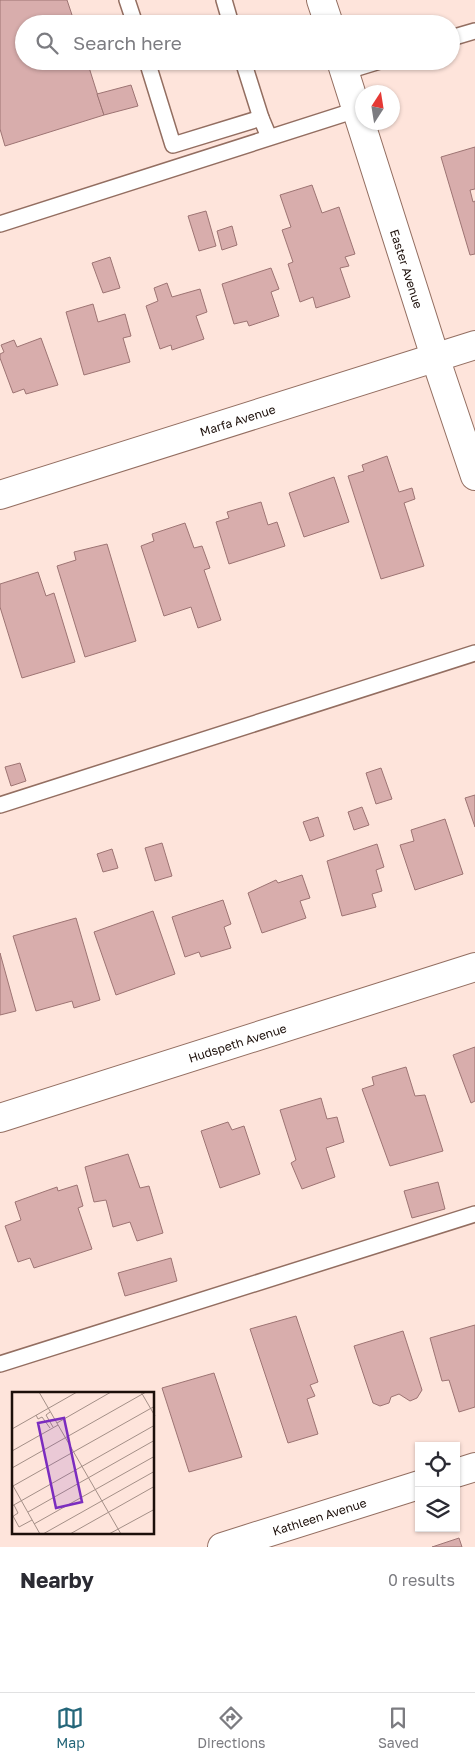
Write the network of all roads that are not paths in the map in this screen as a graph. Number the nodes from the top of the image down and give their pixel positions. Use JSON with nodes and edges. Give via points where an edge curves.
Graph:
{"nodes":[{"id":1,"x":128,"y":0,"type":"edge"},
{"id":2,"x":224,"y":0,"type":"edge"},
{"id":3,"x":321,"y":0,"type":"edge"},
{"id":4,"x":132,"y":15,"type":"edge"},
{"id":5,"x":228,"y":15,"type":"edge"},
{"id":6,"x":326,"y":15,"type":"edge"},
{"id":7,"x":475,"y":31,"type":"edge"},
{"id":8,"x":460,"y":35,"type":"edge"},
{"id":9,"x":150,"y":70,"type":"edge"},
{"id":10,"x":246,"y":70,"type":"edge"},
{"id":11,"x":343,"y":70,"type":"edge"},
{"id":12,"x":355,"y":107,"type":"edge"},
{"id":13,"x":355,"y":110,"type":"edge"},
{"id":14,"x":261,"y":118,"type":"junction"},
{"id":15,"x":362,"y":130,"type":"edge"},
{"id":16,"x":269,"y":137,"type":"junction"},
{"id":17,"x":0,"y":224,"type":"edge"},
{"id":18,"x":475,"y":345,"type":"edge"},
{"id":19,"x":435,"y":357,"type":"junction"},
{"id":20,"x":475,"y":476,"type":"edge"},
{"id":21,"x":0,"y":495,"type":"edge"},
{"id":22,"x":475,"y":653,"type":"edge"},
{"id":23,"x":0,"y":805,"type":"edge"},
{"id":24,"x":475,"y":967,"type":"edge"},
{"id":25,"x":0,"y":1118,"type":"edge"},
{"id":26,"x":475,"y":1214,"type":"edge"},
{"id":27,"x":0,"y":1364,"type":"edge"},
{"id":28,"x":475,"y":1467,"type":"edge"},
{"id":29,"x":460,"y":1472,"type":"edge"},
{"id":30,"x":415,"y":1486,"type":"edge"},
{"id":31,"x":222,"y":1547,"type":"edge"}],
"edges":[{"from":1,"to":4,"type":"lane"},
{"from":2,"to":5,"type":"lane"},
{"from":3,"to":6,"type":"street"},
{"from":7,"to":8,"type":"lane"},
{"from":9,"to":14,"type":"lane","via":[[173,145]]},
{"from":10,"to":14,"type":"lane"},
{"from":11,"to":12,"type":"street","name":"Easter Avenue"},
{"from":13,"to":16,"type":"lane"},
{"from":14,"to":16,"type":"lane"},
{"from":15,"to":19,"type":"street","name":"Easter Avenue"},
{"from":16,"to":17,"type":"lane"},
{"from":18,"to":19,"type":"street","name":"Marfa Avenue"},
{"from":19,"to":20,"type":"street","name":"Easter Avenue"},
{"from":19,"to":21,"type":"street","name":"Marfa Avenue"},
{"from":22,"to":23,"type":"lane"},
{"from":24,"to":25,"type":"street","name":"Hudspeth Avenue"},
{"from":26,"to":27,"type":"lane"},
{"from":28,"to":29,"type":"street"},
{"from":30,"to":31,"type":"street","name":"Kathleen Avenue"}]}
